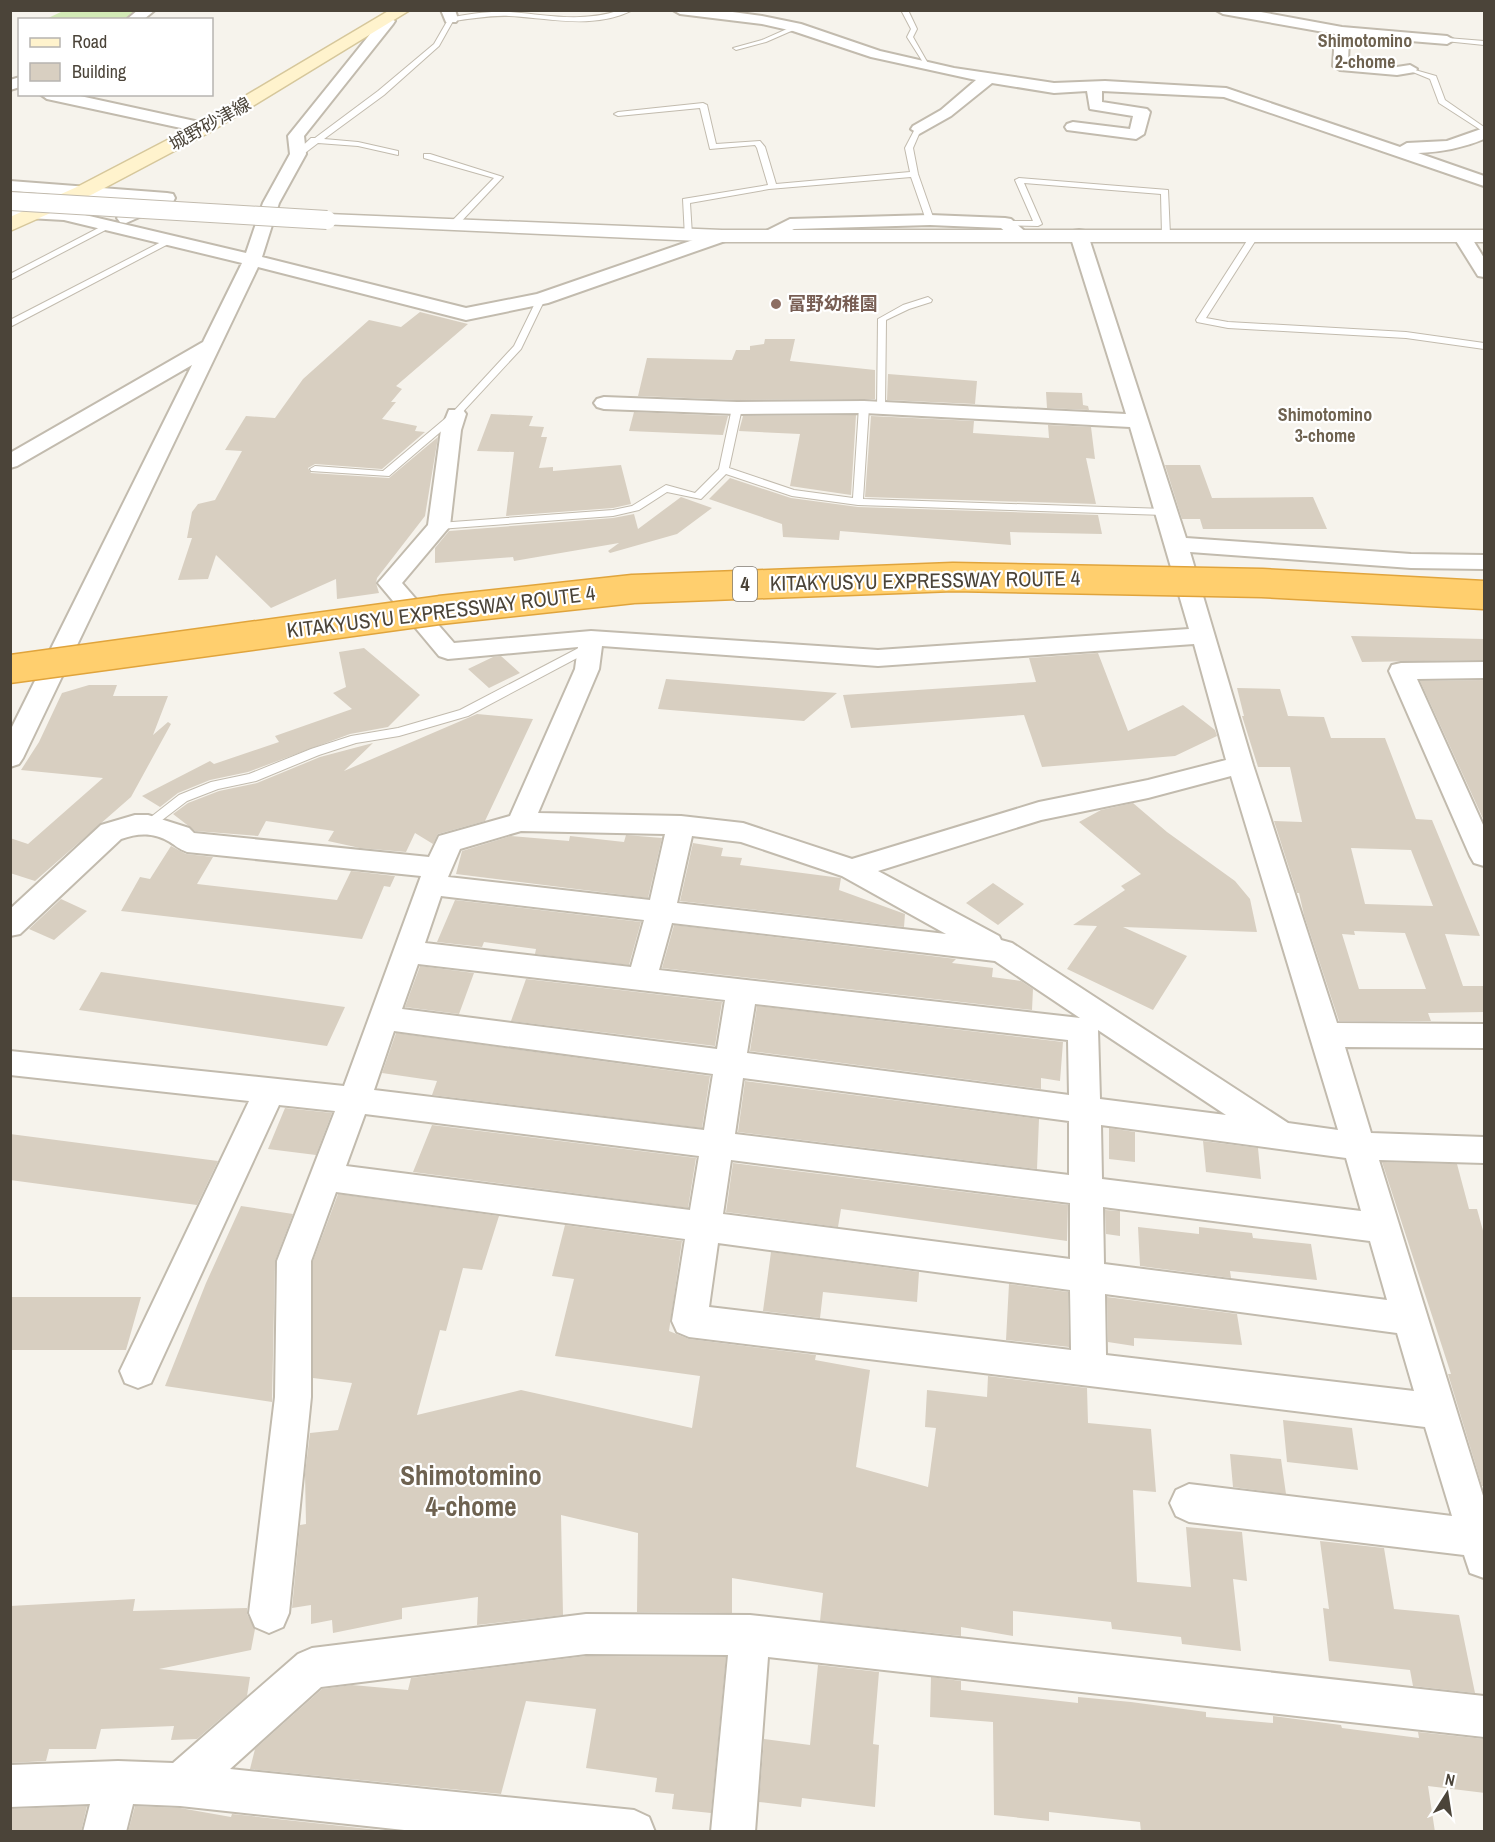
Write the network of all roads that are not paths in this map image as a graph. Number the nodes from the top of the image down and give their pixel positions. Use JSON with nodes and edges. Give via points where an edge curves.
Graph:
{"nodes":[{"id":1,"x":630,"y":10,"type":"edge"},
{"id":2,"x":680,"y":10,"type":"edge"},
{"id":3,"x":904,"y":10,"type":"edge"},
{"id":4,"x":1223,"y":10,"type":"edge"},
{"id":5,"x":449,"y":15,"type":"edge"},
{"id":6,"x":395,"y":16,"type":"edge"},
{"id":7,"x":808,"y":16,"type":"dead end"},
{"id":8,"x":796,"y":27,"type":"junction"},
{"id":9,"x":1342,"y":31,"type":"junction"},
{"id":10,"x":1447,"y":40,"type":"joint"},
{"id":11,"x":1485,"y":44,"type":"edge"},
{"id":12,"x":736,"y":48,"type":"dead end"},
{"id":13,"x":928,"y":66,"type":"junction"},
{"id":14,"x":1410,"y":69,"type":"joint"},
{"id":15,"x":988,"y":78,"type":"junction"},
{"id":16,"x":1094,"y":87,"type":"junction"},
{"id":17,"x":56,"y":96,"type":"edge"},
{"id":18,"x":618,"y":114,"type":"dead end"},
{"id":19,"x":1073,"y":127,"type":"dead end"},
{"id":20,"x":204,"y":128,"type":"junction"},
{"id":21,"x":919,"y":129,"type":"joint"},
{"id":22,"x":1485,"y":131,"type":"edge"},
{"id":23,"x":314,"y":140,"type":"junction"},
{"id":24,"x":1384,"y":148,"type":"junction"},
{"id":25,"x":395,"y":153,"type":"dead end"},
{"id":26,"x":298,"y":154,"type":"junction"},
{"id":27,"x":427,"y":156,"type":"dead end"},
{"id":28,"x":914,"y":174,"type":"junction"},
{"id":29,"x":1485,"y":181,"type":"edge"},
{"id":30,"x":10,"y":186,"type":"edge"},
{"id":31,"x":773,"y":187,"type":"junction"},
{"id":32,"x":86,"y":190,"type":"junction"},
{"id":33,"x":10,"y":201,"type":"edge"},
{"id":34,"x":10,"y":213,"type":"edge"},
{"id":35,"x":33,"y":214,"type":"junction"},
{"id":36,"x":930,"y":220,"type":"junction"},
{"id":37,"x":10,"y":225,"type":"edge"},
{"id":38,"x":111,"y":225,"type":"junction"},
{"id":39,"x":453,"y":225,"type":"junction"},
{"id":40,"x":1013,"y":229,"type":"junction"},
{"id":41,"x":688,"y":235,"type":"junction"},
{"id":42,"x":1079,"y":235,"type":"junction"},
{"id":43,"x":1166,"y":235,"type":"junction"},
{"id":44,"x":1255,"y":235,"type":"junction"},
{"id":45,"x":722,"y":236,"type":"junction"},
{"id":46,"x":770,"y":236,"type":"junction"},
{"id":47,"x":1462,"y":236,"type":"junction"},
{"id":48,"x":1485,"y":236,"type":"edge"},
{"id":49,"x":170,"y":241,"type":"junction"},
{"id":50,"x":252,"y":261,"type":"junction"},
{"id":51,"x":1485,"y":272,"type":"edge"},
{"id":52,"x":10,"y":278,"type":"edge"},
{"id":53,"x":541,"y":299,"type":"junction"},
{"id":54,"x":928,"y":300,"type":"dead end"},
{"id":55,"x":10,"y":324,"type":"edge"},
{"id":56,"x":212,"y":345,"type":"junction"},
{"id":57,"x":1485,"y":346,"type":"edge"},
{"id":58,"x":604,"y":403,"type":"dead end"},
{"id":59,"x":737,"y":408,"type":"junction"},
{"id":60,"x":872,"y":408,"type":"junction"},
{"id":61,"x":456,"y":414,"type":"junction"},
{"id":62,"x":1137,"y":421,"type":"junction"},
{"id":63,"x":10,"y":462,"type":"edge"},
{"id":64,"x":315,"y":469,"type":"dead end"},
{"id":65,"x":724,"y":470,"type":"junction"},
{"id":66,"x":858,"y":502,"type":"junction"},
{"id":67,"x":1165,"y":512,"type":"junction"},
{"id":68,"x":439,"y":526,"type":"junction"},
{"id":69,"x":1177,"y":544,"type":"junction"},
{"id":70,"x":1485,"y":562,"type":"edge"},
{"id":71,"x":1485,"y":596,"type":"edge"},
{"id":72,"x":1485,"y":616,"type":"edge"},
{"id":73,"x":1203,"y":636,"type":"junction"},
{"id":74,"x":591,"y":642,"type":"junction"},
{"id":75,"x":10,"y":669,"type":"edge"},
{"id":76,"x":1485,"y":670,"type":"edge"},
{"id":77,"x":10,"y":689,"type":"edge"},
{"id":78,"x":10,"y":758,"type":"edge"},
{"id":79,"x":1240,"y":765,"type":"junction"},
{"id":80,"x":521,"y":822,"type":"junction"},
{"id":81,"x":148,"y":824,"type":"junction"},
{"id":82,"x":681,"y":825,"type":"junction"},
{"id":83,"x":1485,"y":856,"type":"edge"},
{"id":84,"x":852,"y":869,"type":"junction"},
{"id":85,"x":434,"y":876,"type":"junction"},
{"id":86,"x":661,"y":911,"type":"junction"},
{"id":87,"x":10,"y":926,"type":"edge"},
{"id":88,"x":1002,"y":951,"type":"junction"},
{"id":89,"x":407,"y":952,"type":"junction"},
{"id":90,"x":642,"y":979,"type":"junction"},
{"id":91,"x":742,"y":990,"type":"junction"},
{"id":92,"x":384,"y":1018,"type":"junction"},
{"id":93,"x":1326,"y":1035,"type":"junction"},
{"id":94,"x":1485,"y":1036,"type":"edge"},
{"id":95,"x":10,"y":1063,"type":"edge"},
{"id":96,"x":730,"y":1064,"type":"junction"},
{"id":97,"x":270,"y":1091,"type":"junction"},
{"id":98,"x":355,"y":1100,"type":"junction"},
{"id":99,"x":1084,"y":1108,"type":"junction"},
{"id":100,"x":1282,"y":1135,"type":"junction"},
{"id":101,"x":718,"y":1145,"type":"junction"},
{"id":102,"x":1358,"y":1146,"type":"junction"},
{"id":103,"x":1485,"y":1150,"type":"edge"},
{"id":104,"x":326,"y":1177,"type":"junction"},
{"id":105,"x":1086,"y":1191,"type":"junction"},
{"id":106,"x":705,"y":1227,"type":"junction"},
{"id":107,"x":1382,"y":1228,"type":"junction"},
{"id":108,"x":1088,"y":1277,"type":"junction"},
{"id":109,"x":1410,"y":1319,"type":"junction"},
{"id":110,"x":1089,"y":1370,"type":"junction"},
{"id":111,"x":138,"y":1371,"type":"dead end"},
{"id":112,"x":1438,"y":1411,"type":"junction"},
{"id":113,"x":1189,"y":1503,"type":"dead end"},
{"id":114,"x":1481,"y":1549,"type":"edge"},
{"id":115,"x":269,"y":1613,"type":"dead end"},
{"id":116,"x":750,"y":1635,"type":"junction"},
{"id":117,"x":1485,"y":1717,"type":"edge"},
{"id":118,"x":118,"y":1782,"type":"junction"},
{"id":119,"x":180,"y":1785,"type":"junction"},
{"id":120,"x":10,"y":1786,"type":"edge"},
{"id":121,"x":104,"y":1832,"type":"edge"},
{"id":122,"x":633,"y":1832,"type":"edge"},
{"id":123,"x":733,"y":1832,"type":"edge"}],
"edges":[{"from":1,"to":5,"type":"lane","via":[[604,18],[554,20],[508,14]]},
{"from":2,"to":8,"type":"street"},
{"from":3,"to":13,"type":"lane","via":[[914,29],[910,37]]},
{"from":4,"to":9,"type":"street"},
{"from":5,"to":23,"type":"lane","via":[[437,45],[381,93]]},
{"from":6,"to":20,"type":"main road","name":"城野砂津線"},
{"from":6,"to":26,"type":"street","via":[[296,136]]},
{"from":7,"to":8,"type":"street"},
{"from":8,"to":12,"type":"lane"},
{"from":8,"to":13,"type":"street","via":[[876,54]]},
{"from":9,"to":10,"type":"street"},
{"from":9,"to":14,"type":"street","via":[[1340,66]]},
{"from":10,"to":11,"type":"lane"},
{"from":13,"to":15,"type":"street"},
{"from":14,"to":22,"type":"lane","via":[[1433,78],[1442,101]]},
{"from":15,"to":16,"type":"street","via":[[1054,88]]},
{"from":15,"to":21,"type":"street","via":[[946,113]]},
{"from":16,"to":19,"type":"street","via":[[1095,106],[1142,112],[1136,134]]},
{"from":16,"to":24,"type":"street","via":[[1226,93]]},
{"from":17,"to":20,"type":"street"},
{"from":18,"to":31,"type":"lane","via":[[704,105],[713,147],[757,143]]},
{"from":20,"to":32,"type":"main road","name":"城野砂津線"},
{"from":21,"to":28,"type":"lane","via":[[909,148]]},
{"from":22,"to":24,"type":"street","via":[[1457,145]]},
{"from":23,"to":25,"type":"lane"},
{"from":23,"to":26,"type":"lane"},
{"from":24,"to":29,"type":"street"},
{"from":26,"to":50,"type":"street","via":[[271,202]]},
{"from":27,"to":39,"type":"lane","via":[[499,177]]},
{"from":28,"to":31,"type":"lane"},
{"from":28,"to":36,"type":"lane"},
{"from":30,"to":32,"type":"street"},
{"from":31,"to":41,"type":"lane","via":[[686,201]]},
{"from":32,"to":35,"type":"main road","name":"城野砂津線"},
{"from":32,"to":38,"type":"street","via":[[167,198]]},
{"from":33,"to":39,"type":"street","bridge":true},
{"from":34,"to":35,"type":"street"},
{"from":35,"to":37,"type":"main road","name":"城野砂津線"},
{"from":35,"to":38,"type":"street"},
{"from":36,"to":40,"type":"street"},
{"from":36,"to":46,"type":"street","via":[[790,224]]},
{"from":38,"to":49,"type":"street"},
{"from":38,"to":52,"type":"lane"},
{"from":39,"to":41,"type":"street"},
{"from":40,"to":42,"type":"street"},
{"from":40,"to":43,"type":"lane","via":[[1038,224],[1019,180],[1165,192]]},
{"from":40,"to":46,"type":"street"},
{"from":41,"to":45,"type":"street"},
{"from":42,"to":43,"type":"street"},
{"from":42,"to":62,"type":"street"},
{"from":43,"to":44,"type":"street"},
{"from":44,"to":47,"type":"street"},
{"from":44,"to":57,"type":"lane","via":[[1200,320],[1406,335]]},
{"from":45,"to":46,"type":"street"},
{"from":45,"to":53,"type":"street"},
{"from":47,"to":48,"type":"street"},
{"from":47,"to":51,"type":"street"},
{"from":49,"to":50,"type":"street"},
{"from":49,"to":55,"type":"lane"},
{"from":50,"to":53,"type":"street","via":[[466,314]]},
{"from":50,"to":56,"type":"street"},
{"from":53,"to":61,"type":"lane","via":[[518,347]]},
{"from":54,"to":60,"type":"lane","via":[[882,319]]},
{"from":56,"to":63,"type":"street"},
{"from":56,"to":78,"type":"street"},
{"from":58,"to":59,"type":"street"},
{"from":59,"to":60,"type":"street"},
{"from":59,"to":65,"type":"lane"},
{"from":60,"to":62,"type":"street"},
{"from":60,"to":66,"type":"lane"},
{"from":61,"to":64,"type":"lane","via":[[384,474]]},
{"from":61,"to":68,"type":"street"},
{"from":62,"to":67,"type":"street"},
{"from":65,"to":66,"type":"lane","via":[[792,493]]},
{"from":65,"to":68,"type":"lane","via":[[696,497],[666,488],[635,508],[613,513]]},
{"from":66,"to":67,"type":"lane"},
{"from":67,"to":69,"type":"street"},
{"from":68,"to":74,"type":"street","via":[[390,583],[448,651]]},
{"from":69,"to":70,"type":"street","via":[[1411,561]]},
{"from":69,"to":73,"type":"street"},
{"from":71,"to":75,"type":"highway","name":"KITAKYUSYU EXPRESSWAY ROUTE 4","number":"4","bridge":true,"via":[[1262,583],[998,578],[644,589],[440,610]]},
{"from":72,"to":77,"type":"highway","name":"KITAKYUSYU EXPRESSWAY ROUTE 4","number":"4","via":[[1274,603],[1097,598],[795,602],[633,611],[448,628]]},
{"from":73,"to":74,"type":"street","via":[[878,658]]},
{"from":73,"to":79,"type":"street"},
{"from":74,"to":80,"type":"street","via":[[587,669]]},
{"from":74,"to":81,"type":"lane","via":[[464,713],[399,732],[355,739],[252,778],[215,786],[183,798]]},
{"from":76,"to":83,"type":"street","via":[[1401,671]]},
{"from":79,"to":84,"type":"street","via":[[1039,811]]},
{"from":79,"to":93,"type":"street"},
{"from":80,"to":82,"type":"street"},
{"from":80,"to":85,"type":"street","via":[[449,843]]},
{"from":81,"to":85,"type":"street","via":[[179,835],[187,842]]},
{"from":81,"to":87,"type":"street","via":[[111,832]]},
{"from":82,"to":84,"type":"street","via":[[743,833]]},
{"from":82,"to":86,"type":"street"},
{"from":84,"to":88,"type":"street"},
{"from":85,"to":86,"type":"street"},
{"from":85,"to":89,"type":"street"},
{"from":86,"to":88,"type":"street"},
{"from":86,"to":90,"type":"street"},
{"from":88,"to":100,"type":"street"},
{"from":89,"to":90,"type":"street"},
{"from":89,"to":92,"type":"street"},
{"from":90,"to":91,"type":"street"},
{"from":91,"to":96,"type":"street"},
{"from":91,"to":99,"type":"street","via":[[1083,1030]]},
{"from":92,"to":96,"type":"street"},
{"from":92,"to":98,"type":"street"},
{"from":93,"to":94,"type":"street"},
{"from":93,"to":102,"type":"street"},
{"from":95,"to":97,"type":"street"},
{"from":96,"to":99,"type":"street"},
{"from":96,"to":101,"type":"street"},
{"from":97,"to":98,"type":"street"},
{"from":97,"to":111,"type":"street"},
{"from":98,"to":101,"type":"street"},
{"from":98,"to":104,"type":"street"},
{"from":99,"to":100,"type":"street"},
{"from":99,"to":105,"type":"street"},
{"from":100,"to":102,"type":"street"},
{"from":101,"to":105,"type":"street"},
{"from":101,"to":106,"type":"street"},
{"from":102,"to":103,"type":"street"},
{"from":102,"to":107,"type":"street"},
{"from":104,"to":106,"type":"street"},
{"from":104,"to":115,"type":"street","via":[[294,1261],[293,1397]]},
{"from":105,"to":107,"type":"street"},
{"from":105,"to":108,"type":"street"},
{"from":106,"to":108,"type":"street"},
{"from":106,"to":110,"type":"street","via":[[689,1321]]},
{"from":107,"to":109,"type":"street"},
{"from":108,"to":109,"type":"street"},
{"from":108,"to":110,"type":"street"},
{"from":109,"to":112,"type":"street"},
{"from":110,"to":112,"type":"street"},
{"from":112,"to":114,"type":"street"},
{"from":113,"to":114,"type":"street"},
{"from":116,"to":117,"type":"street"},
{"from":116,"to":119,"type":"street","via":[[586,1634],[312,1668]]},
{"from":116,"to":123,"type":"street"},
{"from":118,"to":119,"type":"street"},
{"from":118,"to":120,"type":"street"},
{"from":118,"to":121,"type":"street"},
{"from":119,"to":122,"type":"street"}]}
